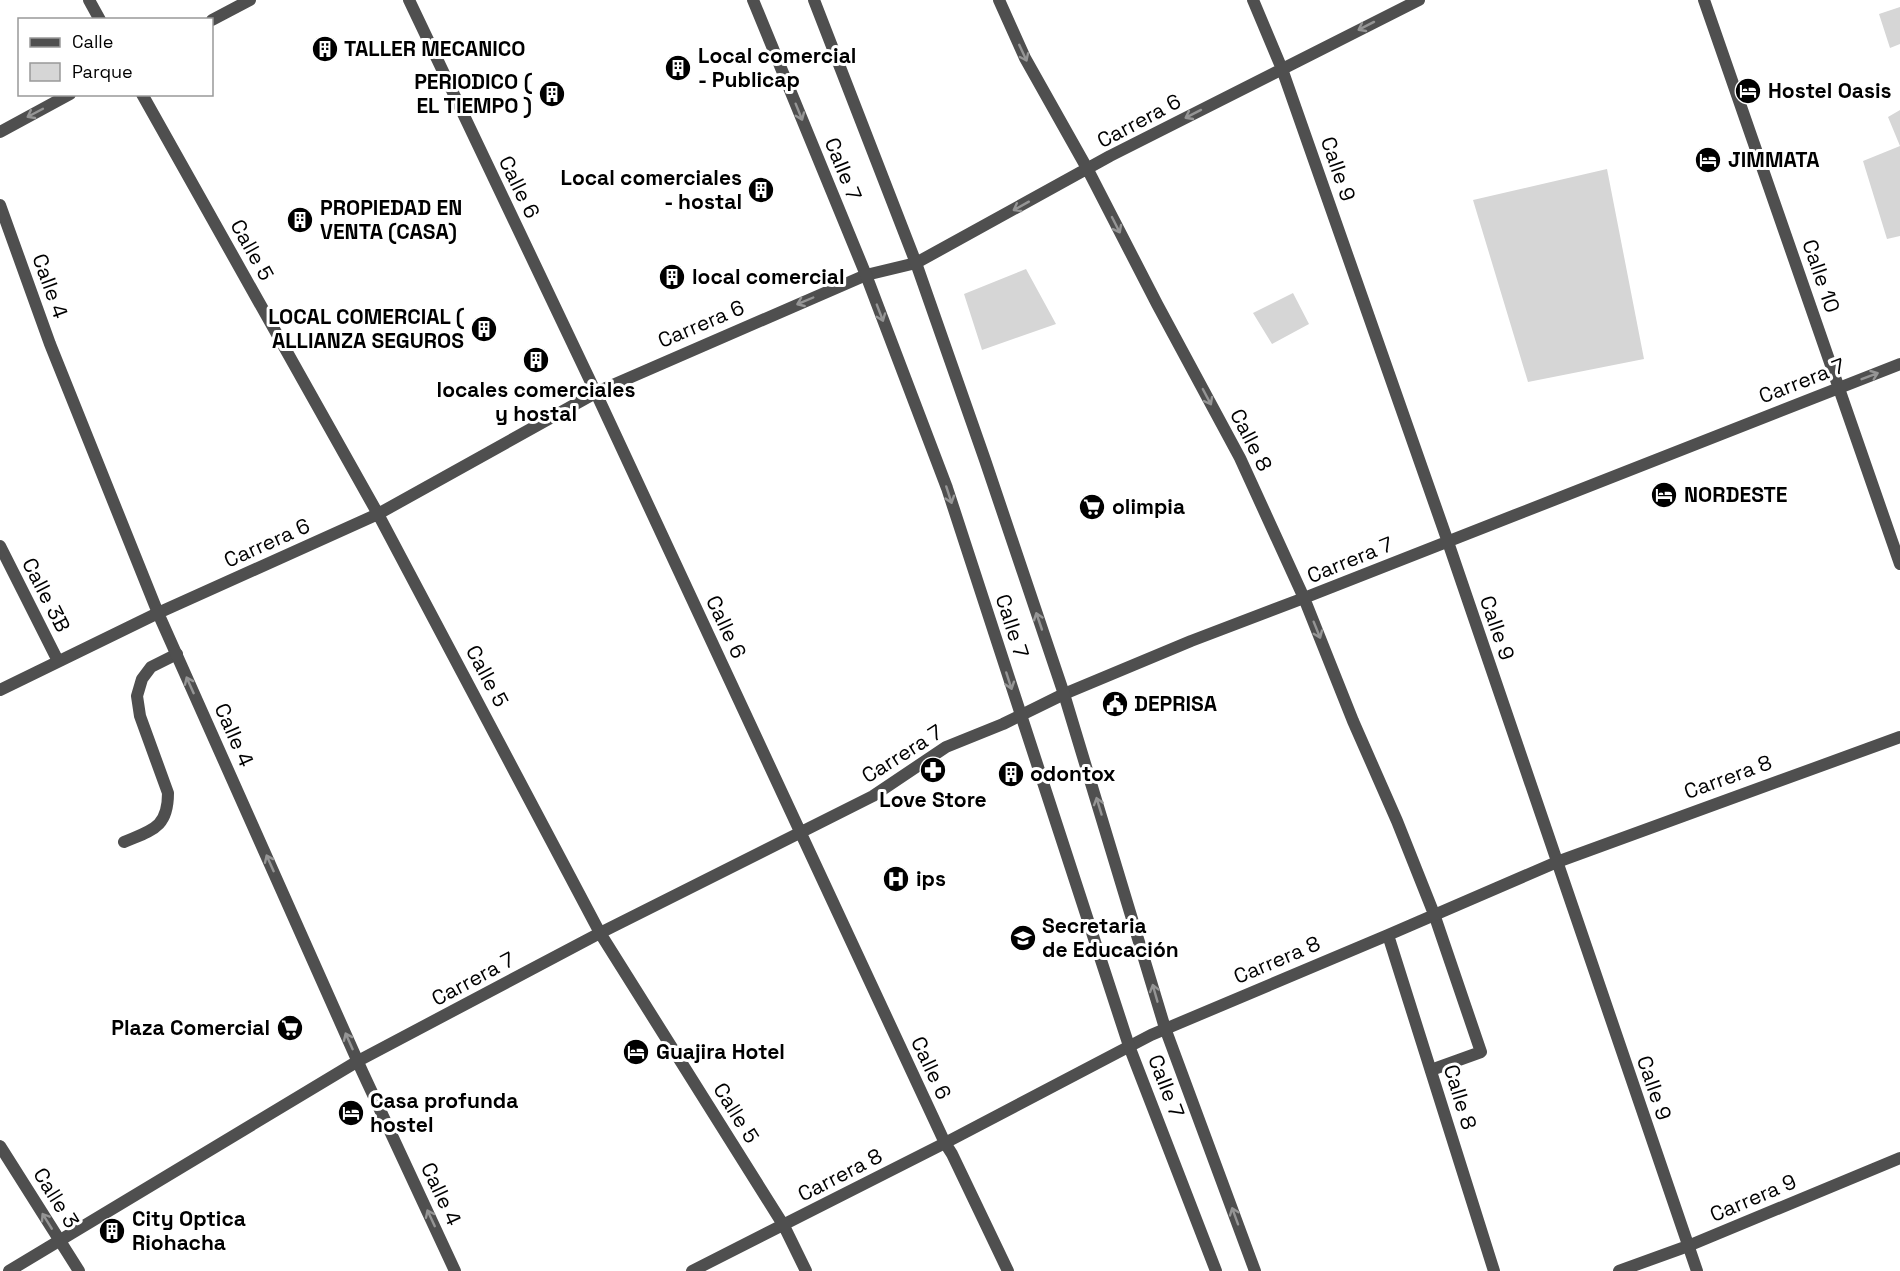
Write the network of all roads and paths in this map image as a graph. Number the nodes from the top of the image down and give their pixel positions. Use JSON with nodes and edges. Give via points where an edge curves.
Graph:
{"nodes":[{"id":1,"x":89,"y":0,"type":"edge"},
{"id":2,"x":250,"y":0,"type":"edge"},
{"id":3,"x":409,"y":0,"type":"edge"},
{"id":4,"x":753,"y":0,"type":"edge"},
{"id":5,"x":813,"y":0,"type":"edge"},
{"id":6,"x":999,"y":0,"type":"edge"},
{"id":7,"x":1253,"y":0,"type":"edge"},
{"id":8,"x":1419,"y":0,"type":"edge"},
{"id":9,"x":1704,"y":0,"type":"edge"},
{"id":10,"x":99,"y":18,"type":"edge"},
{"id":11,"x":213,"y":19,"type":"edge"},
{"id":12,"x":1282,"y":69,"type":"junction"},
{"id":13,"x":66,"y":96,"type":"edge"},
{"id":14,"x":143,"y":96,"type":"edge"},
{"id":15,"x":0,"y":132,"type":"edge"},
{"id":16,"x":1088,"y":170,"type":"junction"},
{"id":17,"x":0,"y":205,"type":"edge"},
{"id":18,"x":916,"y":263,"type":"junction"},
{"id":19,"x":866,"y":275,"type":"junction"},
{"id":20,"x":1900,"y":364,"type":"edge"},
{"id":21,"x":1839,"y":387,"type":"junction"},
{"id":22,"x":596,"y":393,"type":"junction"},
{"id":23,"x":378,"y":514,"type":"junction"},
{"id":24,"x":1448,"y":542,"type":"junction"},
{"id":25,"x":0,"y":546,"type":"edge"},
{"id":26,"x":1900,"y":564,"type":"edge"},
{"id":27,"x":1304,"y":598,"type":"junction"},
{"id":28,"x":158,"y":614,"type":"junction"},
{"id":29,"x":177,"y":654,"type":"junction"},
{"id":30,"x":58,"y":661,"type":"junction"},
{"id":31,"x":0,"y":690,"type":"edge"},
{"id":32,"x":1064,"y":694,"type":"junction"},
{"id":33,"x":1020,"y":714,"type":"junction"},
{"id":34,"x":1900,"y":736,"type":"edge"},
{"id":35,"x":799,"y":832,"type":"junction"},
{"id":36,"x":124,"y":842,"type":"dead end"},
{"id":37,"x":1557,"y":862,"type":"junction"},
{"id":38,"x":1434,"y":914,"type":"junction"},
{"id":39,"x":600,"y":933,"type":"junction"},
{"id":40,"x":1388,"y":935,"type":"junction"},
{"id":41,"x":1165,"y":1028,"type":"junction"},
{"id":42,"x":1129,"y":1046,"type":"junction"},
{"id":43,"x":358,"y":1061,"type":"junction"},
{"id":44,"x":1431,"y":1070,"type":"junction"},
{"id":45,"x":945,"y":1143,"type":"junction"},
{"id":46,"x":0,"y":1146,"type":"edge"},
{"id":47,"x":1900,"y":1158,"type":"edge"},
{"id":48,"x":784,"y":1226,"type":"junction"},
{"id":49,"x":60,"y":1241,"type":"junction"},
{"id":50,"x":1688,"y":1246,"type":"junction"},
{"id":51,"x":9,"y":1271,"type":"edge"},
{"id":52,"x":79,"y":1271,"type":"edge"},
{"id":53,"x":455,"y":1271,"type":"edge"},
{"id":54,"x":692,"y":1271,"type":"edge"},
{"id":55,"x":806,"y":1271,"type":"edge"},
{"id":56,"x":1008,"y":1271,"type":"edge"},
{"id":57,"x":1216,"y":1271,"type":"edge"},
{"id":58,"x":1255,"y":1271,"type":"edge"},
{"id":59,"x":1494,"y":1271,"type":"edge"},
{"id":60,"x":1619,"y":1271,"type":"edge"},
{"id":61,"x":1697,"y":1271,"type":"edge"}],
"edges":[{"from":1,"to":10,"type":"street"},
{"from":2,"to":11,"type":"street"},
{"from":3,"to":22,"type":"street","name":"Calle 6"},
{"from":4,"to":19,"type":"street","name":"Calle 7","one_way":true},
{"from":5,"to":18,"type":"street","name":"Calle 7"},
{"from":6,"to":16,"type":"street","name":"Calle 8","one_way":true,"via":[[1025,58]]},
{"from":7,"to":12,"type":"street","name":"Calle 9"},
{"from":8,"to":12,"type":"street","name":"Carrera 6","one_way":true},
{"from":9,"to":21,"type":"street","name":"Calle 10"},
{"from":12,"to":16,"type":"street","name":"Carrera 6","one_way":true},
{"from":12,"to":24,"type":"street","name":"Calle 9"},
{"from":13,"to":15,"type":"street","one_way":true},
{"from":14,"to":23,"type":"street","name":"Calle 5"},
{"from":16,"to":18,"type":"street","name":"Carrera 6","one_way":true},
{"from":16,"to":27,"type":"street","name":"Calle 8","one_way":true,"via":[[1240,458]]},
{"from":17,"to":28,"type":"street","name":"Calle 4","via":[[50,344]]},
{"from":18,"to":19,"type":"street","name":"Carrera 6"},
{"from":32,"to":18,"type":"street","name":"Calle 7","one_way":true},
{"from":19,"to":22,"type":"street","name":"Carrera 6","one_way":true},
{"from":19,"to":33,"type":"street","name":"Calle 7","one_way":true,"via":[[947,488]]},
{"from":21,"to":20,"type":"street","name":"Carrera 7","one_way":true},
{"from":21,"to":24,"type":"street","name":"Carrera 7"},
{"from":21,"to":26,"type":"street","name":"Calle 10"},
{"from":22,"to":23,"type":"street","name":"Carrera 6"},
{"from":22,"to":35,"type":"street","name":"Calle 6"},
{"from":23,"to":28,"type":"street","name":"Carrera 6"},
{"from":23,"to":39,"type":"street","name":"Calle 5"},
{"from":24,"to":27,"type":"street","name":"Carrera 7"},
{"from":24,"to":37,"type":"street","name":"Calle 9"},
{"from":25,"to":30,"type":"street","name":"Calle 3B"},
{"from":27,"to":32,"type":"street","name":"Carrera 7"},
{"from":27,"to":38,"type":"street","name":"Calle 8","one_way":true},
{"from":28,"to":29,"type":"street","name":"Calle 4"},
{"from":28,"to":30,"type":"street","name":"Carrera 6"},
{"from":29,"to":36,"type":"street","via":[[151,667],[137,696],[140,716],[168,793],[168,806],[157,828]]},
{"from":43,"to":29,"type":"street","name":"Calle 4","one_way":true},
{"from":30,"to":31,"type":"street","name":"Carrera 6"},
{"from":32,"to":33,"type":"street","name":"Carrera 7"},
{"from":41,"to":32,"type":"street","name":"Calle 7","one_way":true},
{"from":33,"to":35,"type":"street","name":"Carrera 7","via":[[946,747],[873,796]]},
{"from":33,"to":42,"type":"street","name":"Calle 7"},
{"from":34,"to":37,"type":"street","name":"Carrera 8"},
{"from":35,"to":39,"type":"street","name":"Carrera 7"},
{"from":35,"to":45,"type":"street","name":"Calle 6"},
{"from":37,"to":38,"type":"street","name":"Carrera 8"},
{"from":37,"to":50,"type":"street","name":"Calle 9"},
{"from":38,"to":40,"type":"street","name":"Carrera 8"},
{"from":38,"to":44,"type":"street","name":"Calle 8","via":[[1481,1052]]},
{"from":39,"to":43,"type":"street","name":"Carrera 7"},
{"from":39,"to":48,"type":"street","name":"Calle 5"},
{"from":40,"to":41,"type":"street","name":"Carrera 8"},
{"from":40,"to":44,"type":"street","name":"Calle 8"},
{"from":41,"to":42,"type":"street","name":"Carrera 8"},
{"from":58,"to":41,"type":"street","name":"Calle 7","one_way":true},
{"from":42,"to":45,"type":"street","name":"Carrera 8"},
{"from":42,"to":57,"type":"street","name":"Calle 7"},
{"from":43,"to":49,"type":"street","name":"Carrera 7"},
{"from":53,"to":43,"type":"street","name":"Calle 4","one_way":true},
{"from":44,"to":59,"type":"street","name":"Calle 8"},
{"from":45,"to":48,"type":"street","name":"Carrera 8"},
{"from":45,"to":56,"type":"street","name":"Calle 6"},
{"from":49,"to":46,"type":"street","name":"Calle 3","one_way":true},
{"from":47,"to":50,"type":"street","name":"Carrera 9"},
{"from":48,"to":54,"type":"street","name":"Carrera 8"},
{"from":48,"to":55,"type":"street","name":"Calle 5"},
{"from":49,"to":51,"type":"street","name":"Carrera 7"},
{"from":49,"to":52,"type":"street","name":"Calle 3"},
{"from":50,"to":60,"type":"street","name":"Carrera 9"},
{"from":50,"to":61,"type":"street","name":"Calle 9"}]}
